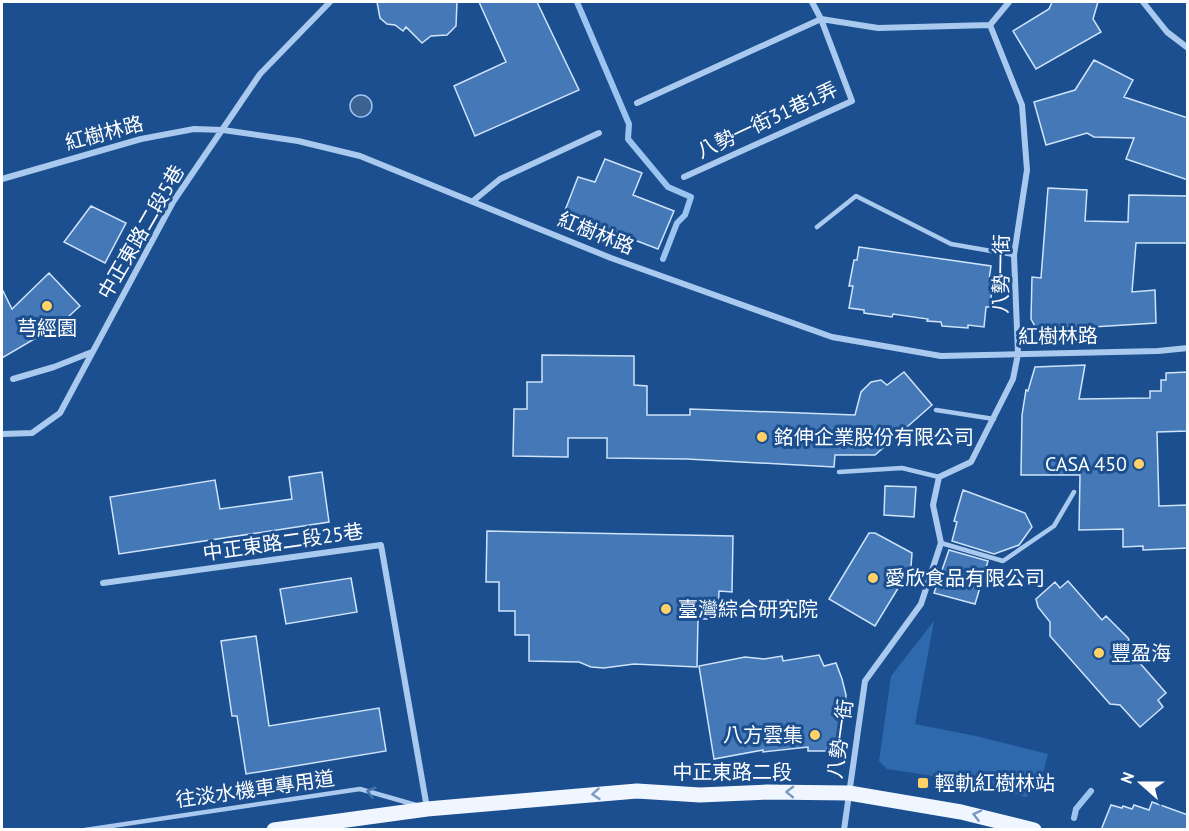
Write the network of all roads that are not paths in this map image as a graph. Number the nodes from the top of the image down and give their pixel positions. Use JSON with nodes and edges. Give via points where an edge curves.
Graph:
{"nodes":[{"id":1,"x":330,"y":2,"type":"edge"},
{"id":2,"x":812,"y":2,"type":"edge"},
{"id":3,"x":1009,"y":2,"type":"edge"},
{"id":4,"x":1143,"y":2,"type":"edge"},
{"id":5,"x":821,"y":19,"type":"junction"},
{"id":6,"x":990,"y":25,"type":"junction"},
{"id":7,"x":1188,"y":48,"type":"edge"},
{"id":8,"x":637,"y":103,"type":"dead end"},
{"id":9,"x":223,"y":130,"type":"junction"},
{"id":10,"x":598,"y":133,"type":"dead end"},
{"id":11,"x":684,"y":177,"type":"dead end"},
{"id":12,"x":2,"y":179,"type":"edge"},
{"id":13,"x":473,"y":201,"type":"junction"},
{"id":14,"x":818,"y":227,"type":"dead end"},
{"id":15,"x":1014,"y":255,"type":"junction"},
{"id":16,"x":1188,"y":348,"type":"edge"},
{"id":17,"x":92,"y":352,"type":"junction"},
{"id":18,"x":1018,"y":354,"type":"junction"},
{"id":19,"x":13,"y":379,"type":"dead end"},
{"id":20,"x":936,"y":410,"type":"dead end"},
{"id":21,"x":994,"y":419,"type":"junction"},
{"id":22,"x":2,"y":434,"type":"edge"},
{"id":23,"x":839,"y":472,"type":"dead end"},
{"id":24,"x":939,"y":477,"type":"junction"},
{"id":25,"x":1074,"y":492,"type":"dead end"},
{"id":26,"x":941,"y":543,"type":"junction"},
{"id":27,"x":103,"y":583,"type":"dead end"},
{"id":28,"x":849,"y":793,"type":"junction"},
{"id":29,"x":427,"y":809,"type":"junction"},
{"id":30,"x":298,"y":828,"type":"edge"},
{"id":31,"x":85,"y":830,"type":"edge"},
{"id":32,"x":274,"y":830,"type":"edge"},
{"id":33,"x":844,"y":830,"type":"edge"},
{"id":34,"x":1034,"y":830,"type":"edge"}],
"edges":[{"from":1,"to":9,"type":"street","name":"中正東路二段5巷","via":[[260,74]]},
{"from":2,"to":5,"type":"street"},
{"from":3,"to":6,"type":"street"},
{"from":4,"to":7,"type":"street","via":[[1167,32]]},
{"from":5,"to":6,"type":"street","via":[[878,28]]},
{"from":5,"to":8,"type":"street"},
{"from":5,"to":11,"type":"street","name":"八勢一街31巷1弄","via":[[852,101]]},
{"from":6,"to":15,"type":"street","name":"八勢一街","via":[[1022,105],[1027,171]]},
{"from":9,"to":12,"type":"street","name":"紅樹林路","via":[[194,129],[141,139]]},
{"from":9,"to":13,"type":"street","name":"紅樹林路","via":[[298,141],[360,156]]},
{"from":9,"to":17,"type":"street","name":"中正東路二段5巷","via":[[173,202]]},
{"from":10,"to":13,"type":"street","via":[[500,179]]},
{"from":13,"to":18,"type":"street","name":"紅樹林路","via":[[611,258],[832,337],[941,356]]},
{"from":14,"to":15,"type":"lane","via":[[856,196],[951,244]]},
{"from":15,"to":18,"type":"street","name":"八勢一街"},
{"from":16,"to":18,"type":"street","name":"紅樹林路"},
{"from":17,"to":19,"type":"street"},
{"from":17,"to":22,"type":"street","name":"中正東路二段5巷","via":[[60,413],[32,433]]},
{"from":18,"to":21,"type":"street","name":"八勢一街","via":[[1014,379]]},
{"from":20,"to":21,"type":"lane"},
{"from":21,"to":24,"type":"street","name":"八勢一街","via":[[971,462]]},
{"from":23,"to":24,"type":"lane","via":[[902,468]]},
{"from":24,"to":26,"type":"street","via":[[933,505]]},
{"from":25,"to":26,"type":"lane","via":[[1054,526],[1003,561]]},
{"from":26,"to":28,"type":"street","name":"八勢一街","via":[[921,604],[865,681]]},
{"from":27,"to":29,"type":"street","name":"中正東路二段25巷","via":[[381,545]]},
{"from":28,"to":29,"type":"main road","name":"中正東路二段","one_way":true,"via":[[700,795],[637,791]]},
{"from":28,"to":33,"type":"street","name":"八勢一街"},
{"from":34,"to":28,"type":"main road","name":"中正東路二段","one_way":true,"via":[[961,812]]},
{"from":29,"to":30,"type":"main road","name":"中正東路二段"},
{"from":29,"to":31,"type":"lane","name":"往淡水機車專用道","one_way":true,"via":[[360,789]]},
{"from":30,"to":32,"type":"main road","name":"中正東路二段"}]}
